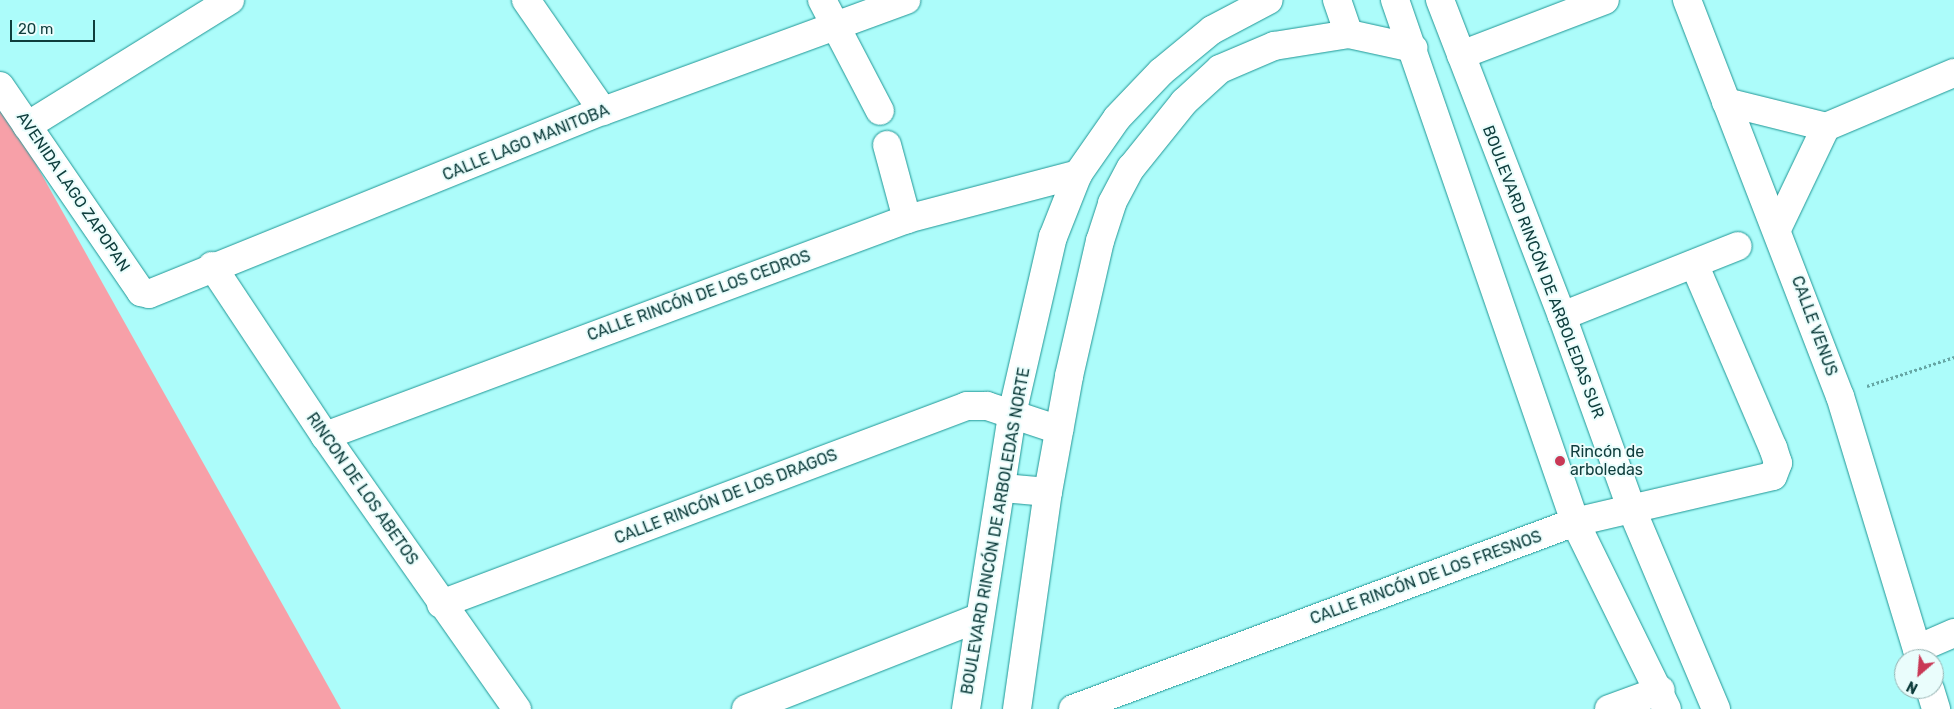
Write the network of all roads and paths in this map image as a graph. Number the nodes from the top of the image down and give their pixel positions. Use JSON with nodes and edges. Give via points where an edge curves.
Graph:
{"nodes":[{"id":1,"x":230,"y":0,"type":"edge"},
{"id":2,"x":526,"y":0,"type":"edge"},
{"id":3,"x":822,"y":0,"type":"edge"},
{"id":4,"x":906,"y":0,"type":"edge"},
{"id":5,"x":1269,"y":0,"type":"edge"},
{"id":6,"x":1337,"y":0,"type":"edge"},
{"id":7,"x":1395,"y":0,"type":"edge"},
{"id":8,"x":1440,"y":0,"type":"edge"},
{"id":9,"x":1605,"y":0,"type":"edge"},
{"id":10,"x":1687,"y":0,"type":"edge"},
{"id":11,"x":835,"y":25,"type":"junction"},
{"id":12,"x":1349,"y":34,"type":"junction"},
{"id":13,"x":1413,"y":48,"type":"junction"},
{"id":14,"x":1462,"y":55,"type":"junction"},
{"id":15,"x":1954,"y":73,"type":"edge"},
{"id":16,"x":0,"y":86,"type":"edge"},
{"id":17,"x":1472,"y":88,"type":"junction"},
{"id":18,"x":1433,"y":101,"type":"junction"},
{"id":19,"x":1726,"y":102,"type":"junction"},
{"id":20,"x":602,"y":111,"type":"junction"},
{"id":21,"x":880,"y":111,"type":"dead end"},
{"id":22,"x":27,"y":126,"type":"junction"},
{"id":23,"x":1826,"y":127,"type":"junction"},
{"id":24,"x":888,"y":145,"type":"dead end"},
{"id":25,"x":1078,"y":174,"type":"junction"},
{"id":26,"x":907,"y":219,"type":"junction"},
{"id":27,"x":1778,"y":227,"type":"junction"},
{"id":28,"x":1738,"y":246,"type":"dead end"},
{"id":29,"x":1694,"y":264,"type":"junction"},
{"id":30,"x":212,"y":266,"type":"junction"},
{"id":31,"x":149,"y":294,"type":"joint"},
{"id":32,"x":1562,"y":316,"type":"junction"},
{"id":33,"x":1954,"y":357,"type":"edge"},
{"id":34,"x":1840,"y":396,"type":"junction"},
{"id":35,"x":1012,"y":414,"type":"junction"},
{"id":36,"x":1059,"y":430,"type":"junction"},
{"id":37,"x":324,"y":436,"type":"junction"},
{"id":38,"x":1003,"y":488,"type":"junction"},
{"id":39,"x":1048,"y":492,"type":"junction"},
{"id":40,"x":1632,"y":510,"type":"junction"},
{"id":41,"x":1575,"y":522,"type":"junction"},
{"id":42,"x":441,"y":604,"type":"junction"},
{"id":43,"x":978,"y":618,"type":"junction"},
{"id":44,"x":1954,"y":633,"type":"edge"},
{"id":45,"x":1916,"y":649,"type":"edge"},
{"id":46,"x":1927,"y":649,"type":"edge"},
{"id":47,"x":1664,"y":700,"type":"edge"},
{"id":48,"x":517,"y":709,"type":"edge"},
{"id":49,"x":746,"y":709,"type":"edge"},
{"id":50,"x":966,"y":709,"type":"edge"},
{"id":51,"x":1017,"y":709,"type":"edge"},
{"id":52,"x":1074,"y":709,"type":"edge"},
{"id":53,"x":1609,"y":709,"type":"edge"},
{"id":54,"x":1716,"y":709,"type":"edge"}],
"edges":[{"from":1,"to":22,"type":"street"},
{"from":2,"to":20,"type":"street"},
{"from":3,"to":11,"type":"street"},
{"from":4,"to":11,"type":"street","name":"CALLE LAGO MANITOBA"},
{"from":5,"to":25,"type":"street","name":"BOULEVARD RINCÓN DE ARBOLEDAS NORTE","via":[[1212,30],[1161,72],[1117,118]]},
{"from":6,"to":12,"type":"street"},
{"from":7,"to":13,"type":"street"},
{"from":8,"to":14,"type":"street","name":"BOULEVARD RINCÓN DE ARBOLEDAS SUR"},
{"from":9,"to":14,"type":"street"},
{"from":10,"to":19,"type":"street","name":"CALLE VENUS"},
{"from":11,"to":20,"type":"street","name":"CALLE LAGO MANITOBA"},
{"from":11,"to":21,"type":"street"},
{"from":12,"to":13,"type":"street"},
{"from":12,"to":36,"type":"street","via":[[1274,46],[1220,69],[1184,102],[1130,168],[1112,203],[1100,241]]},
{"from":13,"to":18,"type":"street"},
{"from":14,"to":17,"type":"street","name":"BOULEVARD RINCÓN DE ARBOLEDAS SUR"},
{"from":15,"to":23,"type":"street"},
{"from":16,"to":22,"type":"street","name":"AVENIDA LAGO ZAPOPAN"},
{"from":17,"to":18,"type":"street"},
{"from":17,"to":32,"type":"street","name":"BOULEVARD RINCÓN DE ARBOLEDAS SUR"},
{"from":18,"to":41,"type":"street"},
{"from":19,"to":23,"type":"street"},
{"from":19,"to":27,"type":"street","name":"CALLE VENUS"},
{"from":20,"to":30,"type":"street","name":"CALLE LAGO MANITOBA"},
{"from":22,"to":31,"type":"street","name":"AVENIDA LAGO ZAPOPAN","via":[[141,292]]},
{"from":23,"to":27,"type":"street"},
{"from":24,"to":26,"type":"street"},
{"from":25,"to":26,"type":"street","name":"CALLE RINCÓN DE LOS CEDROS"},
{"from":25,"to":35,"type":"street","name":"BOULEVARD RINCÓN DE ARBOLEDAS NORTE","via":[[1053,237]]},
{"from":26,"to":37,"type":"street","name":"CALLE RINCÓN DE LOS CEDROS"},
{"from":27,"to":34,"type":"street","name":"CALLE VENUS"},
{"from":28,"to":29,"type":"street"},
{"from":29,"to":32,"type":"street"},
{"from":29,"to":40,"type":"street","name":"CALLE RINCÓN DE LOS FRESNOS","via":[[1778,463],[1773,476]]},
{"from":30,"to":31,"type":"street","name":"CALLE LAGO MANITOBA"},
{"from":30,"to":37,"type":"street","name":"RINCON DE LOS ABETOS"},
{"from":32,"to":40,"type":"street","name":"BOULEVARD RINCÓN DE ARBOLEDAS SUR"},
{"from":33,"to":34,"type":"path"},
{"from":34,"to":45,"type":"street","name":"CALLE VENUS"},
{"from":35,"to":36,"type":"street","name":"CALLE RINCÓN DE LOS DRAGOS"},
{"from":35,"to":38,"type":"street","name":"BOULEVARD RINCÓN DE ARBOLEDAS NORTE"},
{"from":35,"to":42,"type":"street","name":"CALLE RINCÓN DE LOS DRAGOS","via":[[987,406],[967,406]]},
{"from":36,"to":39,"type":"street"},
{"from":37,"to":42,"type":"street","name":"RINCON DE LOS ABETOS"},
{"from":38,"to":39,"type":"street"},
{"from":38,"to":43,"type":"street","name":"BOULEVARD RINCÓN DE ARBOLEDAS NORTE"},
{"from":39,"to":51,"type":"street"},
{"from":40,"to":41,"type":"street","name":"CALLE RINCÓN DE LOS FRESNOS"},
{"from":40,"to":54,"type":"street","name":"BOULEVARD RINCÓN DE ARBOLEDAS SUR"},
{"from":41,"to":47,"type":"street"},
{"from":41,"to":52,"type":"street","name":"CALLE RINCÓN DE LOS FRESNOS"},
{"from":42,"to":48,"type":"street","name":"RINCON DE LOS ABETOS"},
{"from":43,"to":49,"type":"street"},
{"from":43,"to":50,"type":"street","name":"BOULEVARD RINCÓN DE ARBOLEDAS NORTE"},
{"from":44,"to":46,"type":"street"},
{"from":47,"to":53,"type":"street"}]}
